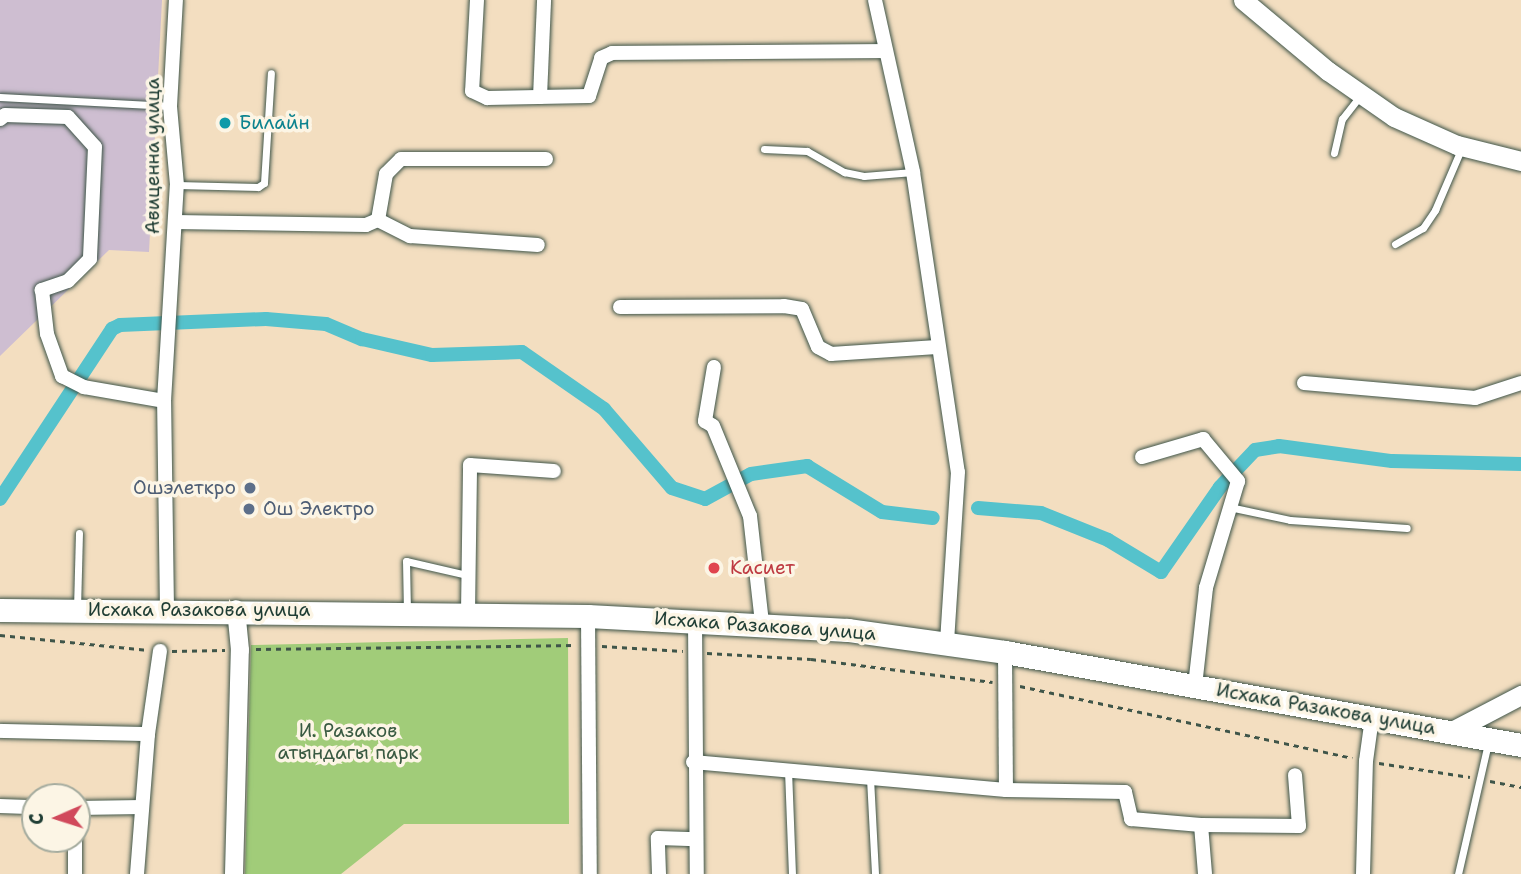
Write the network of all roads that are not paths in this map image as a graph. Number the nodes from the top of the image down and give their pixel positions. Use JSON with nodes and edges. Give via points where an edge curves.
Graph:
{"nodes":[{"id":1,"x":176,"y":0,"type":"edge"},
{"id":2,"x":477,"y":0,"type":"edge"},
{"id":3,"x":544,"y":0,"type":"edge"},
{"id":4,"x":875,"y":0,"type":"edge"},
{"id":5,"x":1243,"y":0,"type":"edge"},
{"id":6,"x":884,"y":51,"type":"junction"},
{"id":7,"x":271,"y":73,"type":"dead end"},
{"id":8,"x":1362,"y":94,"type":"junction"},
{"id":9,"x":0,"y":97,"type":"edge"},
{"id":10,"x":540,"y":97,"type":"junction"},
{"id":11,"x":170,"y":106,"type":"junction"},
{"id":12,"x":0,"y":119,"type":"edge"},
{"id":13,"x":1462,"y":146,"type":"junction"},
{"id":14,"x":764,"y":149,"type":"dead end"},
{"id":15,"x":1334,"y":153,"type":"dead end"},
{"id":16,"x":546,"y":159,"type":"dead end"},
{"id":17,"x":1521,"y":161,"type":"edge"},
{"id":18,"x":913,"y":172,"type":"junction"},
{"id":19,"x":177,"y":185,"type":"junction"},
{"id":20,"x":378,"y":220,"type":"junction"},
{"id":21,"x":175,"y":222,"type":"junction"},
{"id":22,"x":1395,"y":244,"type":"dead end"},
{"id":23,"x":538,"y":245,"type":"dead end"},
{"id":24,"x":620,"y":307,"type":"dead end"},
{"id":25,"x":937,"y":347,"type":"junction"},
{"id":26,"x":714,"y":367,"type":"dead end"},
{"id":27,"x":1304,"y":383,"type":"dead end"},
{"id":28,"x":1521,"y":383,"type":"edge"},
{"id":29,"x":164,"y":401,"type":"junction"},
{"id":30,"x":1142,"y":457,"type":"dead end"},
{"id":31,"x":554,"y":471,"type":"dead end"},
{"id":32,"x":1234,"y":508,"type":"junction"},
{"id":33,"x":1408,"y":528,"type":"dead end"},
{"id":34,"x":79,"y":533,"type":"dead end"},
{"id":35,"x":467,"y":575,"type":"junction"},
{"id":36,"x":77,"y":609,"type":"junction"},
{"id":37,"x":236,"y":609,"type":"junction"},
{"id":38,"x":0,"y":610,"type":"edge"},
{"id":39,"x":167,"y":610,"type":"junction"},
{"id":40,"x":407,"y":613,"type":"junction"},
{"id":41,"x":468,"y":613,"type":"junction"},
{"id":42,"x":588,"y":616,"type":"junction"},
{"id":43,"x":695,"y":619,"type":"junction"},
{"id":44,"x":762,"y":623,"type":"junction"},
{"id":45,"x":947,"y":643,"type":"junction"},
{"id":46,"x":160,"y":651,"type":"road end"},
{"id":47,"x":1005,"y":652,"type":"junction"},
{"id":48,"x":1195,"y":686,"type":"junction"},
{"id":49,"x":1521,"y":695,"type":"edge"},
{"id":50,"x":1372,"y":718,"type":"junction"},
{"id":51,"x":0,"y":731,"type":"edge"},
{"id":52,"x":1451,"y":732,"type":"junction"},
{"id":53,"x":148,"y":734,"type":"junction"},
{"id":54,"x":1489,"y":739,"type":"junction"},
{"id":55,"x":1521,"y":745,"type":"edge"},
{"id":56,"x":693,"y":762,"type":"junction"},
{"id":57,"x":788,"y":767,"type":"junction"},
{"id":58,"x":1295,"y":775,"type":"dead end"},
{"id":59,"x":870,"y":778,"type":"junction"},
{"id":60,"x":1006,"y":790,"type":"junction"},
{"id":61,"x":0,"y":806,"type":"edge"},
{"id":62,"x":21,"y":807,"type":"edge"},
{"id":63,"x":142,"y":807,"type":"junction"},
{"id":64,"x":91,"y":808,"type":"edge"},
{"id":65,"x":1201,"y":825,"type":"junction"},
{"id":66,"x":696,"y":839,"type":"junction"},
{"id":67,"x":75,"y":853,"type":"edge"},
{"id":68,"x":75,"y":874,"type":"edge"},
{"id":69,"x":137,"y":874,"type":"edge"},
{"id":70,"x":234,"y":874,"type":"edge"},
{"id":71,"x":590,"y":874,"type":"edge"},
{"id":72,"x":659,"y":874,"type":"edge"},
{"id":73,"x":697,"y":874,"type":"edge"},
{"id":74,"x":792,"y":874,"type":"edge"},
{"id":75,"x":875,"y":874,"type":"edge"},
{"id":76,"x":1205,"y":874,"type":"edge"},
{"id":77,"x":1363,"y":874,"type":"edge"},
{"id":78,"x":1458,"y":874,"type":"edge"}],
"edges":[{"from":1,"to":11,"type":"street","name":"Авиценна улица"},
{"from":2,"to":10,"type":"street","via":[[475,96]]},
{"from":3,"to":10,"type":"street"},
{"from":4,"to":6,"type":"street"},
{"from":5,"to":8,"type":"main road"},
{"from":6,"to":10,"type":"street","via":[[612,53],[601,58],[589,96]]},
{"from":6,"to":18,"type":"street"},
{"from":7,"to":19,"type":"lane","via":[[264,183],[258,187]]},
{"from":8,"to":13,"type":"main road","via":[[1394,117]]},
{"from":8,"to":15,"type":"lane","via":[[1342,119]]},
{"from":9,"to":11,"type":"lane"},
{"from":11,"to":19,"type":"street","name":"Авиценна улица"},
{"from":12,"to":29,"type":"street","via":[[5,115],[68,117],[95,147],[90,258],[68,281],[42,290],[47,334],[62,376],[83,387]]},
{"from":13,"to":17,"type":"main road"},
{"from":13,"to":22,"type":"lane","via":[[1423,228]]},
{"from":14,"to":18,"type":"lane","via":[[807,151],[844,172],[864,176]]},
{"from":16,"to":20,"type":"street","via":[[401,159],[386,174]]},
{"from":18,"to":25,"type":"street"},
{"from":19,"to":21,"type":"street","name":"Авиценна улица"},
{"from":20,"to":21,"type":"street","via":[[366,225]]},
{"from":20,"to":23,"type":"street","via":[[410,236]]},
{"from":21,"to":29,"type":"street","name":"Авиценна улица"},
{"from":24,"to":25,"type":"street","via":[[784,306],[802,309],[818,347],[831,354]]},
{"from":25,"to":45,"type":"street","via":[[958,472]]},
{"from":26,"to":44,"type":"street","via":[[705,421],[713,426],[750,516]]},
{"from":27,"to":28,"type":"street","via":[[1475,398]]},
{"from":29,"to":39,"type":"street"},
{"from":30,"to":32,"type":"street","via":[[1203,439],[1238,481]]},
{"from":31,"to":35,"type":"street","via":[[470,465]]},
{"from":32,"to":33,"type":"lane","via":[[1290,520]]},
{"from":32,"to":48,"type":"street","via":[[1206,588]]},
{"from":34,"to":36,"type":"lane"},
{"from":35,"to":40,"type":"lane","via":[[406,561]]},
{"from":35,"to":41,"type":"street"},
{"from":36,"to":38,"type":"main road","name":"Исхака Разакова улица"},
{"from":36,"to":39,"type":"main road","name":"Исхака Разакова улица"},
{"from":37,"to":39,"type":"main road","name":"Исхака Разакова улица"},
{"from":37,"to":40,"type":"main road","name":"Исхака Разакова улица"},
{"from":37,"to":70,"type":"street","via":[[240,650]]},
{"from":40,"to":41,"type":"main road","name":"Исхака Разакова улица"},
{"from":41,"to":42,"type":"main road","name":"Исхака Разакова улица"},
{"from":42,"to":43,"type":"main road","name":"Исхака Разакова улица"},
{"from":42,"to":71,"type":"street"},
{"from":43,"to":44,"type":"main road","name":"Исхака Разакова улица"},
{"from":43,"to":56,"type":"street"},
{"from":44,"to":45,"type":"main road","name":"Исхака Разакова улица"},
{"from":45,"to":47,"type":"main road","name":"Исхака Разакова улица"},
{"from":46,"to":53,"type":"street"},
{"from":47,"to":48,"type":"main road","name":"Исхака Разакова улица"},
{"from":47,"to":60,"type":"street"},
{"from":48,"to":50,"type":"main road","name":"Исхака Разакова улица"},
{"from":49,"to":52,"type":"main road"},
{"from":50,"to":52,"type":"main road","name":"Исхака Разакова улица"},
{"from":50,"to":77,"type":"street","via":[[1366,761]]},
{"from":51,"to":53,"type":"street"},
{"from":52,"to":54,"type":"main road","name":"Исхака Разакова улица"},
{"from":53,"to":63,"type":"street"},
{"from":54,"to":55,"type":"main road","name":"Исхака Разакова улица"},
{"from":54,"to":78,"type":"lane"},
{"from":56,"to":57,"type":"street"},
{"from":56,"to":66,"type":"street"},
{"from":57,"to":59,"type":"street"},
{"from":57,"to":74,"type":"lane"},
{"from":58,"to":65,"type":"street","via":[[1298,827]]},
{"from":59,"to":60,"type":"street"},
{"from":59,"to":75,"type":"lane"},
{"from":60,"to":65,"type":"street","via":[[1125,792],[1131,819]]},
{"from":61,"to":62,"type":"street"},
{"from":63,"to":64,"type":"street"},
{"from":63,"to":69,"type":"street"},
{"from":65,"to":76,"type":"street"},
{"from":66,"to":72,"type":"street","via":[[658,838]]},
{"from":66,"to":73,"type":"street"},
{"from":67,"to":68,"type":"street"}]}
